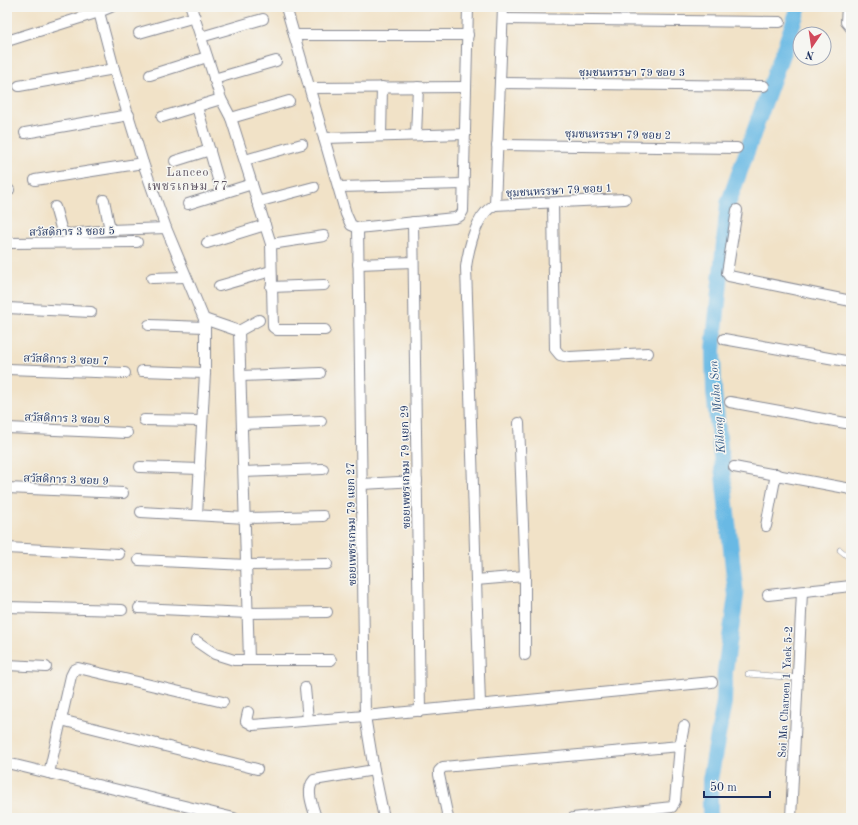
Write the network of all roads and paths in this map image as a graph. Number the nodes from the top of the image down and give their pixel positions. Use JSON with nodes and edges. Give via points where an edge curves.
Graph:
{"nodes":[{"id":1,"x":111,"y":7,"type":"edge"},
{"id":2,"x":191,"y":7,"type":"edge"},
{"id":3,"x":286,"y":7,"type":"edge"},
{"id":4,"x":468,"y":7,"type":"edge"},
{"id":5,"x":503,"y":7,"type":"edge"},
{"id":6,"x":847,"y":7,"type":"edge"},
{"id":7,"x":99,"y":12,"type":"junction"},
{"id":8,"x":195,"y":18,"type":"junction"},
{"id":9,"x":263,"y":19,"type":"dead end"},
{"id":10,"x":503,"y":19,"type":"junction"},
{"id":11,"x":780,"y":22,"type":"dead end"},
{"id":12,"x":851,"y":28,"type":"edge"},
{"id":13,"x":139,"y":32,"type":"dead end"},
{"id":14,"x":294,"y":35,"type":"junction"},
{"id":15,"x":468,"y":35,"type":"junction"},
{"id":16,"x":201,"y":37,"type":"junction"},
{"id":17,"x":7,"y":41,"type":"edge"},
{"id":18,"x":207,"y":58,"type":"junction"},
{"id":19,"x":276,"y":61,"type":"dead end"},
{"id":20,"x":114,"y":69,"type":"junction"},
{"id":21,"x":150,"y":75,"type":"dead end"},
{"id":22,"x":214,"y":79,"type":"junction"},
{"id":23,"x":500,"y":83,"type":"junction"},
{"id":24,"x":19,"y":86,"type":"dead end"},
{"id":25,"x":764,"y":86,"type":"dead end"},
{"id":26,"x":382,"y":87,"type":"junction"},
{"id":27,"x":418,"y":87,"type":"junction"},
{"id":28,"x":466,"y":87,"type":"junction"},
{"id":29,"x":310,"y":88,"type":"junction"},
{"id":30,"x":221,"y":99,"type":"junction"},
{"id":31,"x":289,"y":101,"type":"dead end"},
{"id":32,"x":197,"y":107,"type":"junction"},
{"id":33,"x":129,"y":115,"type":"junction"},
{"id":34,"x":162,"y":117,"type":"dead end"},
{"id":35,"x":231,"y":118,"type":"junction"},
{"id":36,"x":25,"y":133,"type":"dead end"},
{"id":37,"x":465,"y":134,"type":"junction"},
{"id":38,"x":416,"y":135,"type":"junction"},
{"id":39,"x":381,"y":136,"type":"junction"},
{"id":40,"x":324,"y":138,"type":"junction"},
{"id":41,"x":302,"y":144,"type":"dead end"},
{"id":42,"x":497,"y":145,"type":"junction"},
{"id":43,"x":738,"y":148,"type":"dead end"},
{"id":44,"x":210,"y":150,"type":"junction"},
{"id":45,"x":245,"y":160,"type":"junction"},
{"id":46,"x":175,"y":161,"type":"dead end"},
{"id":47,"x":143,"y":163,"type":"junction"},
{"id":48,"x":36,"y":180,"type":"dead end"},
{"id":49,"x":252,"y":184,"type":"junction"},
{"id":50,"x":464,"y":184,"type":"junction"},
{"id":51,"x":314,"y":186,"type":"dead end"},
{"id":52,"x":338,"y":187,"type":"junction"},
{"id":53,"x":222,"y":193,"type":"junction"},
{"id":54,"x":625,"y":199,"type":"dead end"},
{"id":55,"x":104,"y":200,"type":"dead end"},
{"id":56,"x":257,"y":202,"type":"junction"},
{"id":57,"x":554,"y":203,"type":"junction"},
{"id":58,"x":188,"y":204,"type":"dead end"},
{"id":59,"x":495,"y":205,"type":"junction"},
{"id":60,"x":55,"y":207,"type":"dead end"},
{"id":61,"x":737,"y":210,"type":"dead end"},
{"id":62,"x":413,"y":222,"type":"junction"},
{"id":63,"x":265,"y":225,"type":"junction"},
{"id":64,"x":166,"y":228,"type":"junction"},
{"id":65,"x":358,"y":228,"type":"junction"},
{"id":66,"x":110,"y":230,"type":"junction"},
{"id":67,"x":324,"y":236,"type":"dead end"},
{"id":68,"x":137,"y":242,"type":"dead end"},
{"id":69,"x":7,"y":243,"type":"edge"},
{"id":70,"x":207,"y":243,"type":"dead end"},
{"id":71,"x":271,"y":244,"type":"junction"},
{"id":72,"x":413,"y":262,"type":"junction"},
{"id":73,"x":358,"y":264,"type":"junction"},
{"id":74,"x":271,"y":271,"type":"junction"},
{"id":75,"x":185,"y":277,"type":"junction"},
{"id":76,"x":152,"y":278,"type":"dead end"},
{"id":77,"x":324,"y":285,"type":"dead end"},
{"id":78,"x":219,"y":286,"type":"dead end"},
{"id":79,"x":271,"y":287,"type":"junction"},
{"id":80,"x":851,"y":301,"type":"edge"},
{"id":81,"x":7,"y":308,"type":"edge"},
{"id":82,"x":91,"y":312,"type":"dead end"},
{"id":83,"x":259,"y":320,"type":"dead end"},
{"id":84,"x":204,"y":323,"type":"junction"},
{"id":85,"x":148,"y":325,"type":"dead end"},
{"id":86,"x":325,"y":330,"type":"dead end"},
{"id":87,"x":239,"y":331,"type":"junction"},
{"id":88,"x":724,"y":339,"type":"dead end"},
{"id":89,"x":648,"y":352,"type":"dead end"},
{"id":90,"x":851,"y":362,"type":"edge"},
{"id":91,"x":7,"y":368,"type":"edge"},
{"id":92,"x":142,"y":371,"type":"dead end"},
{"id":93,"x":125,"y":373,"type":"dead end"},
{"id":94,"x":205,"y":373,"type":"junction"},
{"id":95,"x":320,"y":373,"type":"dead end"},
{"id":96,"x":241,"y":376,"type":"junction"},
{"id":97,"x":730,"y":402,"type":"dead end"},
{"id":98,"x":144,"y":420,"type":"dead end"},
{"id":99,"x":202,"y":421,"type":"junction"},
{"id":100,"x":321,"y":421,"type":"dead end"},
{"id":101,"x":519,"y":423,"type":"dead end"},
{"id":102,"x":242,"y":424,"type":"junction"},
{"id":103,"x":851,"y":424,"type":"edge"},
{"id":104,"x":7,"y":428,"type":"edge"},
{"id":105,"x":127,"y":433,"type":"dead end"},
{"id":106,"x":140,"y":467,"type":"dead end"},
{"id":107,"x":734,"y":467,"type":"dead end"},
{"id":108,"x":200,"y":469,"type":"junction"},
{"id":109,"x":323,"y":469,"type":"dead end"},
{"id":110,"x":244,"y":472,"type":"junction"},
{"id":111,"x":776,"y":474,"type":"junction"},
{"id":112,"x":417,"y":481,"type":"junction"},
{"id":113,"x":362,"y":484,"type":"junction"},
{"id":114,"x":7,"y":488,"type":"edge"},
{"id":115,"x":851,"y":489,"type":"edge"},
{"id":116,"x":123,"y":493,"type":"dead end"},
{"id":117,"x":141,"y":512,"type":"dead end"},
{"id":118,"x":197,"y":515,"type":"junction"},
{"id":119,"x":323,"y":516,"type":"dead end"},
{"id":120,"x":246,"y":518,"type":"junction"},
{"id":121,"x":766,"y":526,"type":"dead end"},
{"id":122,"x":7,"y":548,"type":"edge"},
{"id":123,"x":840,"y":550,"type":"dead end"},
{"id":124,"x":119,"y":554,"type":"dead end"},
{"id":125,"x":851,"y":559,"type":"edge"},
{"id":126,"x":138,"y":560,"type":"dead end"},
{"id":127,"x":326,"y":564,"type":"dead end"},
{"id":128,"x":247,"y":565,"type":"junction"},
{"id":129,"x":525,"y":576,"type":"junction"},
{"id":130,"x":476,"y":580,"type":"junction"},
{"id":131,"x":851,"y":586,"type":"edge"},
{"id":132,"x":802,"y":592,"type":"junction"},
{"id":133,"x":768,"y":595,"type":"dead end"},
{"id":134,"x":7,"y":607,"type":"edge"},
{"id":135,"x":139,"y":608,"type":"dead end"},
{"id":136,"x":122,"y":610,"type":"dead end"},
{"id":137,"x":327,"y":612,"type":"dead end"},
{"id":138,"x":248,"y":613,"type":"junction"},
{"id":139,"x":196,"y":641,"type":"dead end"},
{"id":140,"x":525,"y":655,"type":"dead end"},
{"id":141,"x":249,"y":660,"type":"junction"},
{"id":142,"x":330,"y":660,"type":"dead end"},
{"id":143,"x":7,"y":665,"type":"edge"},
{"id":144,"x":46,"y":667,"type":"dead end"},
{"id":145,"x":748,"y":674,"type":"dead end"},
{"id":146,"x":798,"y":678,"type":"junction"},
{"id":147,"x":712,"y":682,"type":"dead end"},
{"id":148,"x":305,"y":688,"type":"dead end"},
{"id":149,"x":223,"y":702,"type":"dead end"},
{"id":150,"x":480,"y":705,"type":"junction"},
{"id":151,"x":420,"y":711,"type":"junction"},
{"id":152,"x":248,"y":712,"type":"dead end"},
{"id":153,"x":365,"y":716,"type":"junction"},
{"id":154,"x":61,"y":720,"type":"junction"},
{"id":155,"x":308,"y":720,"type":"junction"},
{"id":156,"x":684,"y":726,"type":"dead end"},
{"id":157,"x":680,"y":746,"type":"junction"},
{"id":158,"x":7,"y":763,"type":"edge"},
{"id":159,"x":257,"y":768,"type":"dead end"},
{"id":160,"x":374,"y":770,"type":"junction"},
{"id":161,"x":49,"y":773,"type":"junction"},
{"id":162,"x":234,"y":818,"type":"edge"},
{"id":163,"x":316,"y":818,"type":"edge"},
{"id":164,"x":384,"y":818,"type":"edge"},
{"id":165,"x":448,"y":818,"type":"edge"},
{"id":166,"x":573,"y":818,"type":"edge"},
{"id":167,"x":791,"y":818,"type":"edge"}],
"edges":[{"from":1,"to":7,"type":"street"},
{"from":2,"to":8,"type":"street"},
{"from":3,"to":14,"type":"street"},
{"from":4,"to":15,"type":"street"},
{"from":5,"to":10,"type":"street"},
{"from":6,"to":12,"type":"street","via":[[846,22]]},
{"from":7,"to":17,"type":"street"},
{"from":7,"to":20,"type":"street"},
{"from":8,"to":13,"type":"street"},
{"from":8,"to":16,"type":"street"},
{"from":9,"to":16,"type":"street"},
{"from":10,"to":11,"type":"street"},
{"from":10,"to":23,"type":"street"},
{"from":14,"to":15,"type":"street"},
{"from":14,"to":29,"type":"street"},
{"from":15,"to":28,"type":"street"},
{"from":16,"to":18,"type":"street"},
{"from":18,"to":21,"type":"street"},
{"from":18,"to":22,"type":"street"},
{"from":19,"to":22,"type":"street"},
{"from":20,"to":24,"type":"street"},
{"from":20,"to":33,"type":"street"},
{"from":22,"to":30,"type":"street"},
{"from":23,"to":25,"type":"street","name":"ชุมชนหรรษา 79 ซอย 3"},
{"from":23,"to":42,"type":"street"},
{"from":26,"to":27,"type":"street"},
{"from":26,"to":29,"type":"street"},
{"from":26,"to":39,"type":"street"},
{"from":27,"to":28,"type":"street"},
{"from":27,"to":38,"type":"street"},
{"from":28,"to":37,"type":"street"},
{"from":29,"to":40,"type":"street"},
{"from":30,"to":32,"type":"street"},
{"from":30,"to":35,"type":"street"},
{"from":31,"to":35,"type":"street"},
{"from":32,"to":34,"type":"street"},
{"from":32,"to":44,"type":"street"},
{"from":33,"to":36,"type":"street"},
{"from":33,"to":47,"type":"street"},
{"from":35,"to":45,"type":"street"},
{"from":37,"to":38,"type":"street"},
{"from":37,"to":50,"type":"street"},
{"from":38,"to":39,"type":"street"},
{"from":39,"to":40,"type":"street"},
{"from":40,"to":52,"type":"street"},
{"from":41,"to":45,"type":"street"},
{"from":42,"to":43,"type":"street","name":"ชุมชนหรรษา 79 ซอย 2"},
{"from":42,"to":59,"type":"street"},
{"from":44,"to":46,"type":"street"},
{"from":44,"to":53,"type":"street"},
{"from":45,"to":49,"type":"street"},
{"from":47,"to":48,"type":"street"},
{"from":47,"to":64,"type":"street"},
{"from":49,"to":53,"type":"street"},
{"from":49,"to":56,"type":"street"},
{"from":50,"to":52,"type":"street"},
{"from":50,"to":62,"type":"street","via":[[463,211],[460,216]]},
{"from":51,"to":56,"type":"street"},
{"from":52,"to":65,"type":"street","via":[[351,225]]},
{"from":53,"to":58,"type":"street"},
{"from":54,"to":57,"type":"street","name":"ชุมชนหรรษา 79 ซอย 1"},
{"from":55,"to":66,"type":"street"},
{"from":56,"to":63,"type":"street"},
{"from":57,"to":59,"type":"street","name":"ชุมชนหรรษา 79 ซอย 1"},
{"from":57,"to":89,"type":"street","via":[[555,349],[560,355],[569,356]]},
{"from":59,"to":130,"type":"street","via":[[484,213],[474,232],[466,267]]},
{"from":60,"to":66,"type":"street","via":[[63,232],[69,234]]},
{"from":61,"to":80,"type":"street","via":[[727,272],[729,276]]},
{"from":62,"to":65,"type":"street"},
{"from":62,"to":72,"type":"street","name":"ซอยเพชรเกษม 79 แยก 29"},
{"from":63,"to":70,"type":"street"},
{"from":63,"to":71,"type":"street"},
{"from":64,"to":66,"type":"street"},
{"from":64,"to":75,"type":"street"},
{"from":65,"to":73,"type":"street","name":"ซอยเพชรเกษม 79 แยก 27"},
{"from":67,"to":71,"type":"street"},
{"from":68,"to":69,"type":"street","name":"สวัสดิการ 3 ซอย 5"},
{"from":71,"to":74,"type":"street"},
{"from":72,"to":73,"type":"street"},
{"from":72,"to":112,"type":"street","name":"ซอยเพชรเกษม 79 แยก 29"},
{"from":73,"to":113,"type":"street","name":"ซอยเพชรเกษม 79 แยก 27"},
{"from":74,"to":78,"type":"street"},
{"from":74,"to":79,"type":"street"},
{"from":75,"to":76,"type":"street"},
{"from":75,"to":84,"type":"street"},
{"from":77,"to":79,"type":"street"},
{"from":79,"to":86,"type":"street","via":[[275,329]]},
{"from":81,"to":82,"type":"street"},
{"from":83,"to":87,"type":"street"},
{"from":84,"to":85,"type":"street"},
{"from":84,"to":87,"type":"street"},
{"from":84,"to":94,"type":"street"},
{"from":87,"to":96,"type":"street"},
{"from":88,"to":90,"type":"street"},
{"from":91,"to":93,"type":"street","name":"สวัสดิการ 3 ซอย 7"},
{"from":92,"to":94,"type":"street"},
{"from":94,"to":99,"type":"street"},
{"from":95,"to":96,"type":"street"},
{"from":96,"to":102,"type":"street"},
{"from":97,"to":103,"type":"street"},
{"from":98,"to":99,"type":"street"},
{"from":99,"to":108,"type":"street"},
{"from":100,"to":102,"type":"street"},
{"from":101,"to":129,"type":"street"},
{"from":102,"to":110,"type":"street"},
{"from":104,"to":105,"type":"street","name":"สวัสดิการ 3 ซอย 8"},
{"from":106,"to":108,"type":"street"},
{"from":107,"to":111,"type":"street"},
{"from":108,"to":118,"type":"street"},
{"from":109,"to":110,"type":"street"},
{"from":110,"to":120,"type":"street"},
{"from":111,"to":115,"type":"street"},
{"from":111,"to":121,"type":"street"},
{"from":112,"to":113,"type":"street"},
{"from":112,"to":151,"type":"street","name":"ซอยเพชรเกษม 79 แยก 29"},
{"from":113,"to":153,"type":"street","name":"ซอยเพชรเกษม 79 แยก 27"},
{"from":114,"to":116,"type":"street","name":"สวัสดิการ 3 ซอย 9"},
{"from":117,"to":118,"type":"street"},
{"from":118,"to":120,"type":"street"},
{"from":119,"to":120,"type":"street"},
{"from":120,"to":128,"type":"street"},
{"from":122,"to":124,"type":"street"},
{"from":123,"to":125,"type":"lane"},
{"from":126,"to":128,"type":"street"},
{"from":127,"to":128,"type":"street"},
{"from":128,"to":138,"type":"street"},
{"from":129,"to":130,"type":"street"},
{"from":129,"to":140,"type":"street"},
{"from":130,"to":150,"type":"street"},
{"from":131,"to":132,"type":"street"},
{"from":132,"to":133,"type":"street"},
{"from":132,"to":146,"type":"street","name":"Soi Ma Charoen 1 Yaek 5-2"},
{"from":134,"to":136,"type":"street"},
{"from":135,"to":138,"type":"street"},
{"from":137,"to":138,"type":"street"},
{"from":138,"to":141,"type":"street"},
{"from":139,"to":141,"type":"street","via":[[224,658]]},
{"from":141,"to":142,"type":"street"},
{"from":143,"to":144,"type":"street"},
{"from":145,"to":146,"type":"lane"},
{"from":146,"to":167,"type":"street","name":"Soi Ma Charoen 1 Yaek 5-2"},
{"from":147,"to":150,"type":"street"},
{"from":148,"to":155,"type":"street"},
{"from":149,"to":154,"type":"street","via":[[78,668],[71,676]]},
{"from":150,"to":151,"type":"street"},
{"from":151,"to":153,"type":"street"},
{"from":152,"to":155,"type":"street","via":[[246,721],[253,725]]},
{"from":153,"to":155,"type":"street"},
{"from":153,"to":160,"type":"street","name":"ซอยเพชรเกษม 79 แยก 27"},
{"from":154,"to":159,"type":"street"},
{"from":154,"to":161,"type":"street"},
{"from":156,"to":157,"type":"street"},
{"from":157,"to":165,"type":"street","via":[[443,768],[439,775]]},
{"from":157,"to":166,"type":"street","via":[[675,801],[672,807]]},
{"from":158,"to":161,"type":"street"},
{"from":160,"to":163,"type":"street","via":[[314,780],[310,791]]},
{"from":160,"to":164,"type":"street","name":"ซอยเพชรเกษม 79 แยก 27"},
{"from":161,"to":162,"type":"street"}]}
